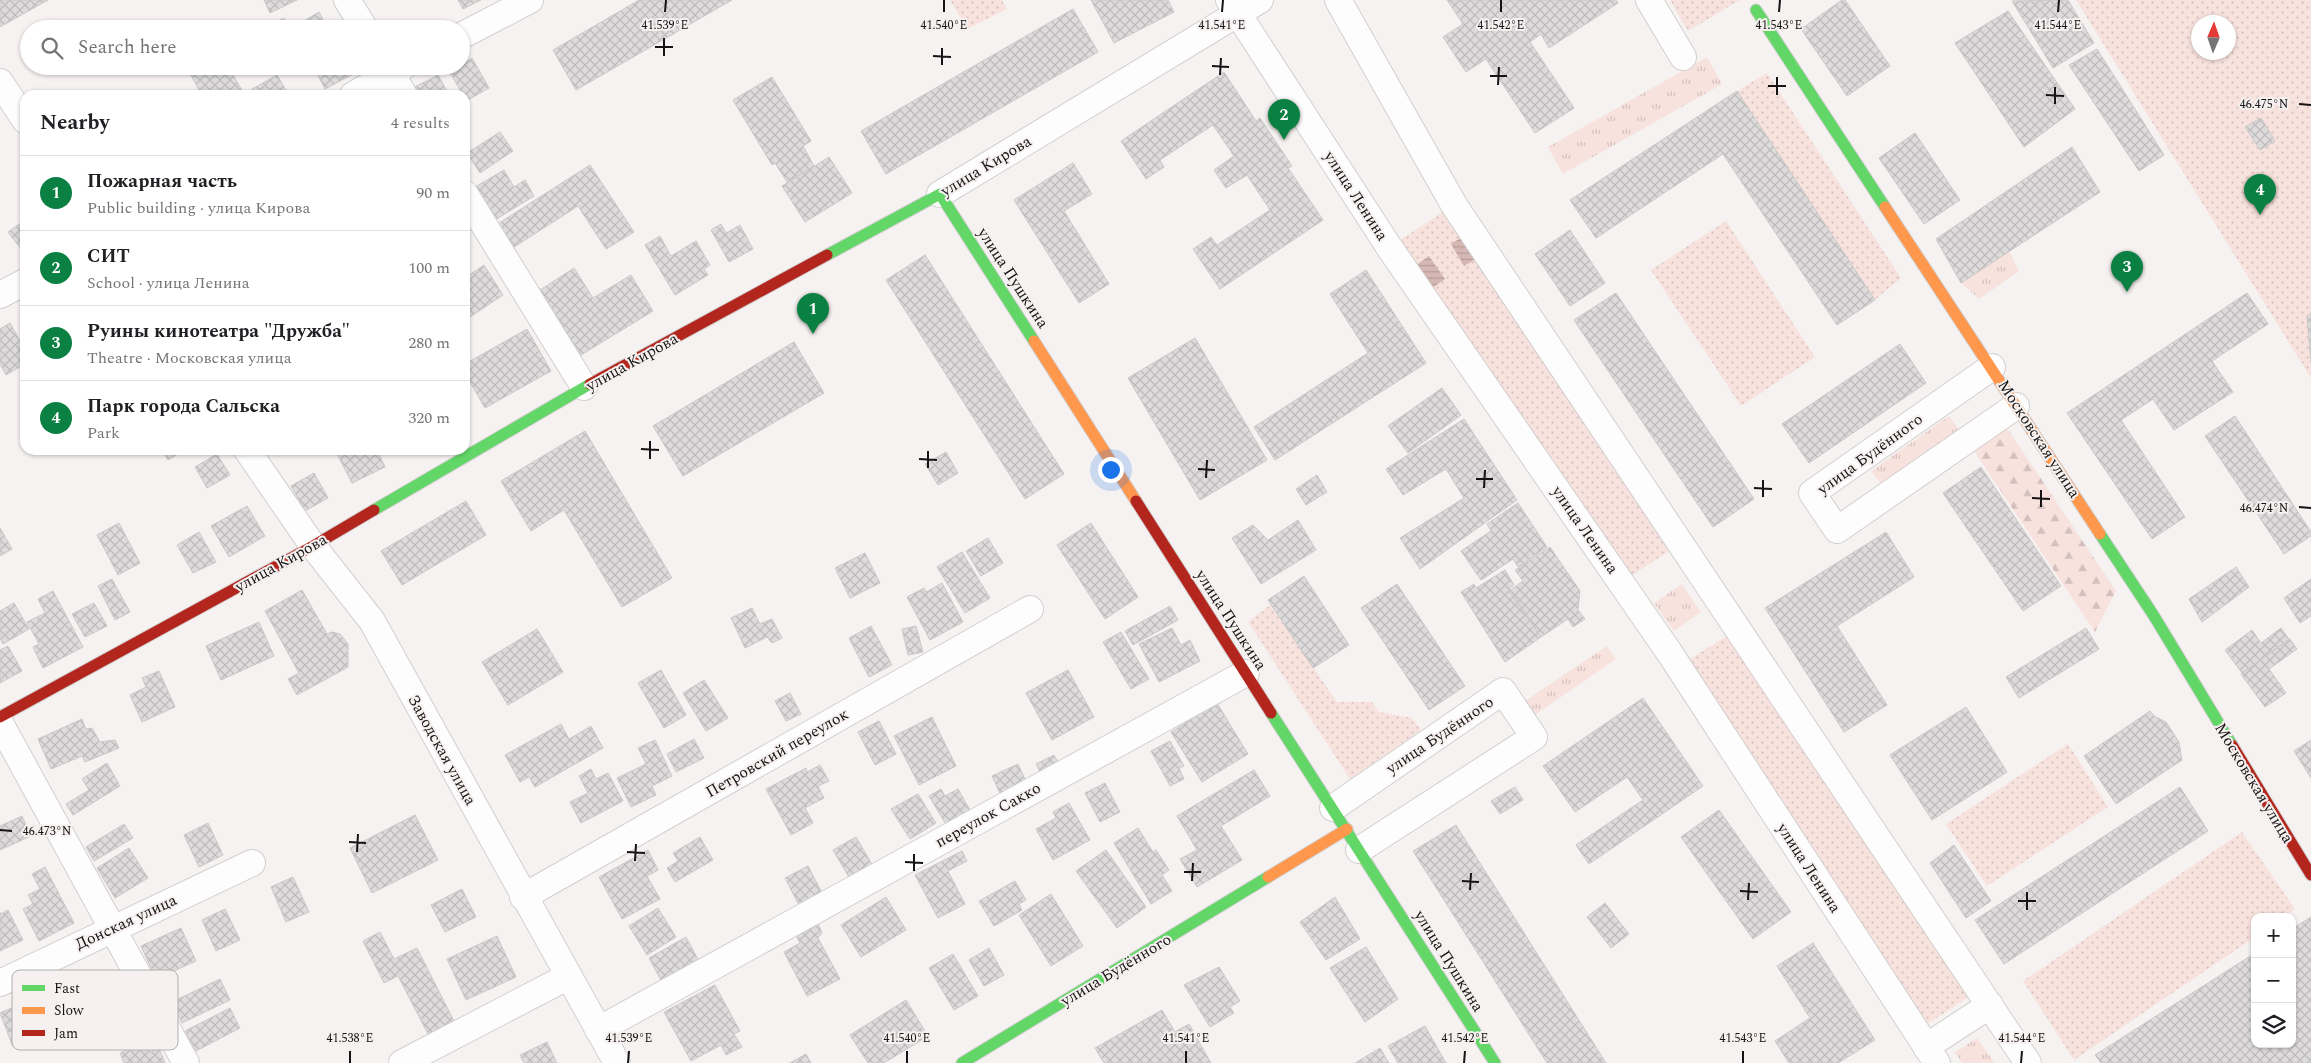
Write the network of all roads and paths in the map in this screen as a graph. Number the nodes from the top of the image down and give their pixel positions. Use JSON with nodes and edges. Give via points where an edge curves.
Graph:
{"nodes":[{"id":1,"x":347,"y":0,"type":"edge"},
{"id":2,"x":530,"y":0,"type":"edge"},
{"id":3,"x":1338,"y":0,"type":"edge"},
{"id":4,"x":1649,"y":0,"type":"edge"},
{"id":5,"x":1242,"y":4,"type":"edge"},
{"id":6,"x":1756,"y":10,"type":"dead end"},
{"id":7,"x":359,"y":20,"type":"edge"},
{"id":8,"x":470,"y":31,"type":"edge"},
{"id":9,"x":1683,"y":57,"type":"dead end"},
{"id":10,"x":383,"y":75,"type":"edge"},
{"id":11,"x":397,"y":75,"type":"edge"},
{"id":12,"x":0,"y":82,"type":"edge"},
{"id":13,"x":361,"y":90,"type":"edge"},
{"id":14,"x":402,"y":90,"type":"edge"},
{"id":15,"x":20,"y":112,"type":"edge"},
{"id":16,"x":940,"y":194,"type":"junction"},
{"id":17,"x":470,"y":202,"type":"edge"},
{"id":18,"x":20,"y":285,"type":"edge"},
{"id":19,"x":0,"y":295,"type":"edge"},
{"id":20,"x":1992,"y":367,"type":"junction"},
{"id":21,"x":584,"y":387,"type":"junction"},
{"id":22,"x":2016,"y":406,"type":"junction"},
{"id":23,"x":470,"y":454,"type":"edge"},
{"id":24,"x":251,"y":455,"type":"edge"},
{"id":25,"x":468,"y":455,"type":"edge"},
{"id":26,"x":313,"y":546,"type":"junction"},
{"id":27,"x":1030,"y":609,"type":"dead end"},
{"id":28,"x":1246,"y":673,"type":"junction"},
{"id":29,"x":0,"y":717,"type":"edge"},
{"id":30,"x":0,"y":723,"type":"edge"},
{"id":31,"x":1333,"y":808,"type":"junction"},
{"id":32,"x":1353,"y":839,"type":"junction"},
{"id":33,"x":252,"y":862,"type":"dead end"},
{"id":34,"x":2311,"y":875,"type":"edge"},
{"id":35,"x":523,"y":897,"type":"junction"},
{"id":36,"x":113,"y":928,"type":"junction"},
{"id":37,"x":27,"y":970,"type":"edge"},
{"id":38,"x":136,"y":970,"type":"edge"},
{"id":39,"x":569,"y":976,"type":"junction"},
{"id":40,"x":12,"y":977,"type":"edge"},
{"id":41,"x":0,"y":983,"type":"edge"},
{"id":42,"x":1990,"y":1005,"type":"junction"},
{"id":43,"x":598,"y":1030,"type":"junction"},
{"id":44,"x":178,"y":1048,"type":"edge"},
{"id":45,"x":1931,"y":1055,"type":"edge"},
{"id":46,"x":186,"y":1063,"type":"edge"},
{"id":47,"x":402,"y":1063,"type":"edge"},
{"id":48,"x":617,"y":1063,"type":"edge"},
{"id":49,"x":962,"y":1063,"type":"edge"},
{"id":50,"x":1495,"y":1063,"type":"edge"},
{"id":51,"x":2028,"y":1063,"type":"edge"}],
"edges":[{"from":1,"to":7,"type":"street"},
{"from":2,"to":8,"type":"street"},
{"from":3,"to":42,"type":"street","via":[[1454,205]]},
{"from":4,"to":9,"type":"street"},
{"from":5,"to":16,"type":"street","name":"улица Кирова","via":[[1183,47]]},
{"from":5,"to":45,"type":"street","name":"улица Ленина","via":[[1389,246],[1664,646]]},
{"from":6,"to":20,"type":"main road","name":"Московская улица"},
{"from":10,"to":13,"type":"street"},
{"from":11,"to":14,"type":"street"},
{"from":12,"to":15,"type":"street"},
{"from":16,"to":21,"type":"main road","name":"улица Кирова"},
{"from":16,"to":28,"type":"main road","name":"улица Пушкина"},
{"from":17,"to":21,"type":"street"},
{"from":18,"to":19,"type":"street"},
{"from":20,"to":22,"type":"main road","name":"Московская улица"},
{"from":20,"to":22,"type":"street","name":"улица Будённого","via":[[1812,493],[1837,530]]},
{"from":21,"to":23,"type":"main road","name":"улица Кирова"},
{"from":22,"to":34,"type":"main road","name":"Московская улица","via":[[2154,616]]},
{"from":24,"to":26,"type":"street","name":"Заводская улица"},
{"from":25,"to":26,"type":"main road","name":"улица Кирова"},
{"from":26,"to":29,"type":"main road","name":"улица Кирова"},
{"from":26,"to":35,"type":"street","name":"Заводская улица","via":[[372,621]]},
{"from":27,"to":35,"type":"street","name":"Петровский переулок"},
{"from":28,"to":31,"type":"main road","name":"улица Пушкина"},
{"from":28,"to":43,"type":"street","name":"переулок Сакко"},
{"from":30,"to":36,"type":"street"},
{"from":31,"to":32,"type":"main road","name":"улица Пушкина"},
{"from":31,"to":32,"type":"street","name":"улица Будённого","via":[[1503,691],[1534,737]]},
{"from":32,"to":49,"type":"main road","name":"улица Будённого"},
{"from":32,"to":50,"type":"main road","name":"улица Пушкина"},
{"from":33,"to":36,"type":"street","name":"Донская улица"},
{"from":35,"to":39,"type":"street","name":"Заводская улица"},
{"from":36,"to":37,"type":"street","name":"Донская улица"},
{"from":36,"to":38,"type":"street"},
{"from":39,"to":43,"type":"street","name":"Заводская улица"},
{"from":39,"to":47,"type":"street"},
{"from":40,"to":41,"type":"street","name":"Донская улица"},
{"from":42,"to":45,"type":"street"},
{"from":42,"to":51,"type":"street"},
{"from":43,"to":48,"type":"street","name":"Заводская улица"},
{"from":44,"to":46,"type":"street"}]}
